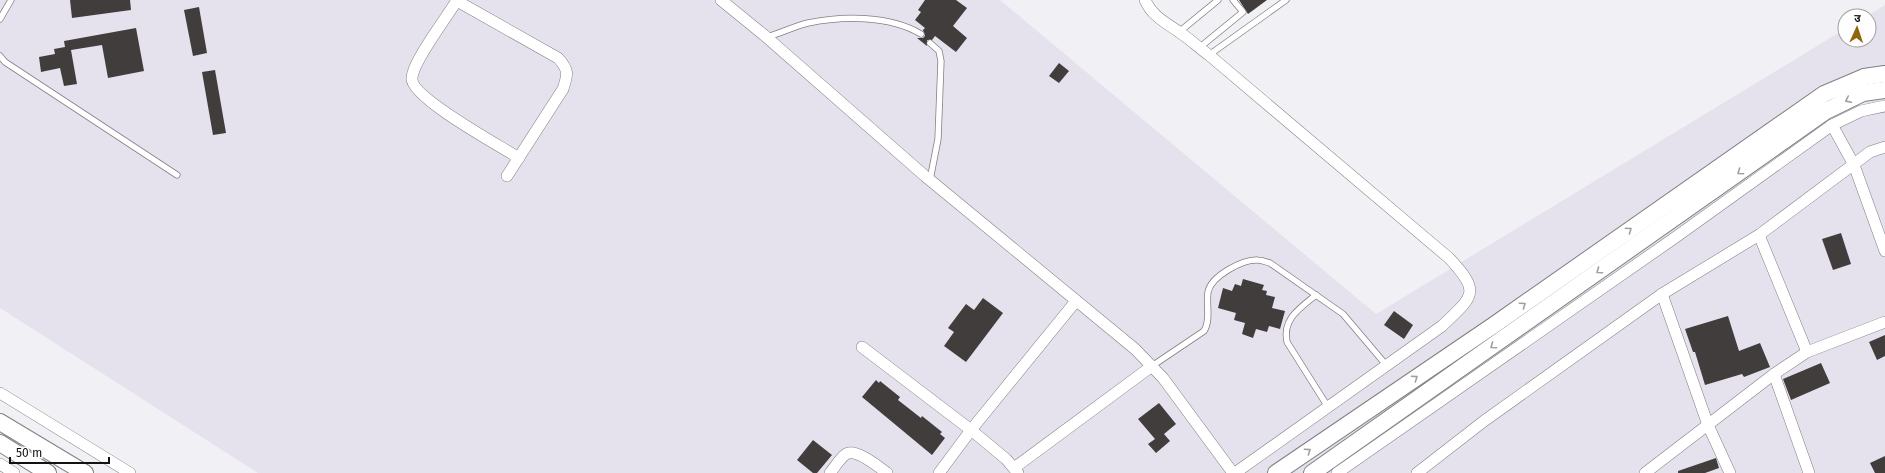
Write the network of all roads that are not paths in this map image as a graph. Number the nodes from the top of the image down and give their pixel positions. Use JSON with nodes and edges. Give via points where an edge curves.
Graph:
{"nodes":[{"id":1,"x":11,"y":0,"type":"edge"},
{"id":2,"x":721,"y":0,"type":"edge"},
{"id":3,"x":1144,"y":0,"type":"edge"},
{"id":4,"x":1218,"y":0,"type":"edge"},
{"id":5,"x":1233,"y":0,"type":"edge"},
{"id":6,"x":1286,"y":0,"type":"edge"},
{"id":7,"x":457,"y":1,"type":"edge"},
{"id":8,"x":0,"y":18,"type":"edge"},
{"id":9,"x":1179,"y":32,"type":"junction"},
{"id":10,"x":921,"y":34,"type":"dead end"},
{"id":11,"x":767,"y":37,"type":"junction"},
{"id":12,"x":930,"y":43,"type":"dead end"},
{"id":13,"x":1199,"y":49,"type":"junction"},
{"id":14,"x":1209,"y":55,"type":"junction"},
{"id":15,"x":0,"y":56,"type":"edge"},
{"id":16,"x":1885,"y":74,"type":"edge"},
{"id":17,"x":1885,"y":90,"type":"edge"},
{"id":18,"x":1885,"y":106,"type":"edge"},
{"id":19,"x":1832,"y":125,"type":"junction"},
{"id":20,"x":1885,"y":147,"type":"edge"},
{"id":21,"x":519,"y":158,"type":"junction"},
{"id":22,"x":1854,"y":165,"type":"junction"},
{"id":23,"x":177,"y":175,"type":"dead end"},
{"id":24,"x":507,"y":176,"type":"dead end"},
{"id":25,"x":930,"y":180,"type":"junction"},
{"id":26,"x":1759,"y":235,"type":"junction"},
{"id":27,"x":1885,"y":251,"type":"edge"},
{"id":28,"x":1662,"y":294,"type":"junction"},
{"id":29,"x":1316,"y":296,"type":"junction"},
{"id":30,"x":1076,"y":300,"type":"junction"},
{"id":31,"x":1885,"y":322,"type":"edge"},
{"id":32,"x":862,"y":347,"type":"dead end"},
{"id":33,"x":1807,"y":352,"type":"junction"},
{"id":34,"x":1152,"y":366,"type":"junction"},
{"id":35,"x":1386,"y":366,"type":"junction"},
{"id":36,"x":1774,"y":374,"type":"junction"},
{"id":37,"x":0,"y":393,"type":"edge"},
{"id":38,"x":1328,"y":407,"type":"junction"},
{"id":39,"x":0,"y":422,"type":"edge"},
{"id":40,"x":1708,"y":425,"type":"junction"},
{"id":41,"x":971,"y":430,"type":"junction"},
{"id":42,"x":0,"y":443,"type":"edge"},
{"id":43,"x":0,"y":464,"type":"edge"},
{"id":44,"x":1016,"y":471,"type":"edge"},
{"id":45,"x":14,"y":473,"type":"edge"},
{"id":46,"x":48,"y":473,"type":"edge"},
{"id":47,"x":85,"y":473,"type":"edge"},
{"id":48,"x":130,"y":473,"type":"edge"},
{"id":49,"x":830,"y":473,"type":"edge"},
{"id":50,"x":888,"y":473,"type":"edge"},
{"id":51,"x":939,"y":473,"type":"edge"},
{"id":52,"x":1234,"y":473,"type":"edge"},
{"id":53,"x":1276,"y":473,"type":"edge"},
{"id":54,"x":1312,"y":473,"type":"edge"},
{"id":55,"x":1337,"y":473,"type":"edge"},
{"id":56,"x":1417,"y":473,"type":"edge"},
{"id":57,"x":1646,"y":473,"type":"edge"},
{"id":58,"x":1730,"y":473,"type":"edge"},
{"id":59,"x":1809,"y":473,"type":"edge"}],
"edges":[{"from":1,"to":8,"type":"lane"},
{"from":2,"to":11,"type":"street"},
{"from":3,"to":9,"type":"street","via":[[1148,8],[1166,25]]},
{"from":4,"to":9,"type":"lane"},
{"from":5,"to":13,"type":"lane","via":[[1243,12]]},
{"from":6,"to":14,"type":"lane"},
{"from":7,"to":21,"type":"street","via":[[415,64],[411,79],[415,89],[435,106]]},
{"from":7,"to":21,"type":"street","via":[[558,58],[565,66],[568,75],[563,89]]},
{"from":9,"to":13,"type":"street"},
{"from":10,"to":11,"type":"lane","via":[[911,28],[892,23],[855,19],[808,23]]},
{"from":11,"to":25,"type":"street"},
{"from":12,"to":25,"type":"lane","via":[[939,51],[941,62],[938,139]]},
{"from":13,"to":14,"type":"street"},
{"from":14,"to":35,"type":"street","via":[[1449,258],[1470,283],[1470,292],[1464,304],[1442,326]]},
{"from":15,"to":23,"type":"lane","via":[[5,62]]},
{"from":53,"to":16,"type":"street","one_way":true,"via":[[1494,325],[1824,94],[1864,77]]},
{"from":17,"to":54,"type":"street","one_way":true,"via":[[1863,93],[1826,110]]},
{"from":18,"to":19,"type":"street","via":[[1861,111]]},
{"from":19,"to":22,"type":"street"},
{"from":19,"to":55,"type":"street"},
{"from":20,"to":22,"type":"street","via":[[1870,152]]},
{"from":21,"to":24,"type":"street"},
{"from":22,"to":26,"type":"street"},
{"from":22,"to":27,"type":"street"},
{"from":25,"to":30,"type":"street"},
{"from":26,"to":28,"type":"street"},
{"from":26,"to":33,"type":"street"},
{"from":28,"to":40,"type":"street"},
{"from":28,"to":56,"type":"street","via":[[1484,421]]},
{"from":29,"to":34,"type":"lane","via":[[1270,263],[1257,260],[1245,262],[1224,272],[1210,284],[1204,331]]},
{"from":29,"to":35,"type":"lane","via":[[1343,314]]},
{"from":29,"to":38,"type":"lane","via":[[1297,310],[1288,323],[1286,334],[1288,342]]},
{"from":30,"to":34,"type":"street"},
{"from":30,"to":41,"type":"street"},
{"from":31,"to":33,"type":"street"},
{"from":32,"to":41,"type":"street"},
{"from":33,"to":36,"type":"street"},
{"from":34,"to":44,"type":"street"},
{"from":34,"to":52,"type":"street"},
{"from":35,"to":38,"type":"street"},
{"from":36,"to":40,"type":"street"},
{"from":36,"to":59,"type":"street"},
{"from":37,"to":48,"type":"street"},
{"from":38,"to":52,"type":"street"},
{"from":39,"to":47,"type":"street"},
{"from":40,"to":57,"type":"street"},
{"from":40,"to":58,"type":"street"},
{"from":41,"to":44,"type":"street","via":[[1006,459]]},
{"from":41,"to":51,"type":"street"},
{"from":42,"to":46,"type":"street"},
{"from":43,"to":45,"type":"street"},
{"from":49,"to":50,"type":"street","via":[[843,457],[852,452]]}]}
